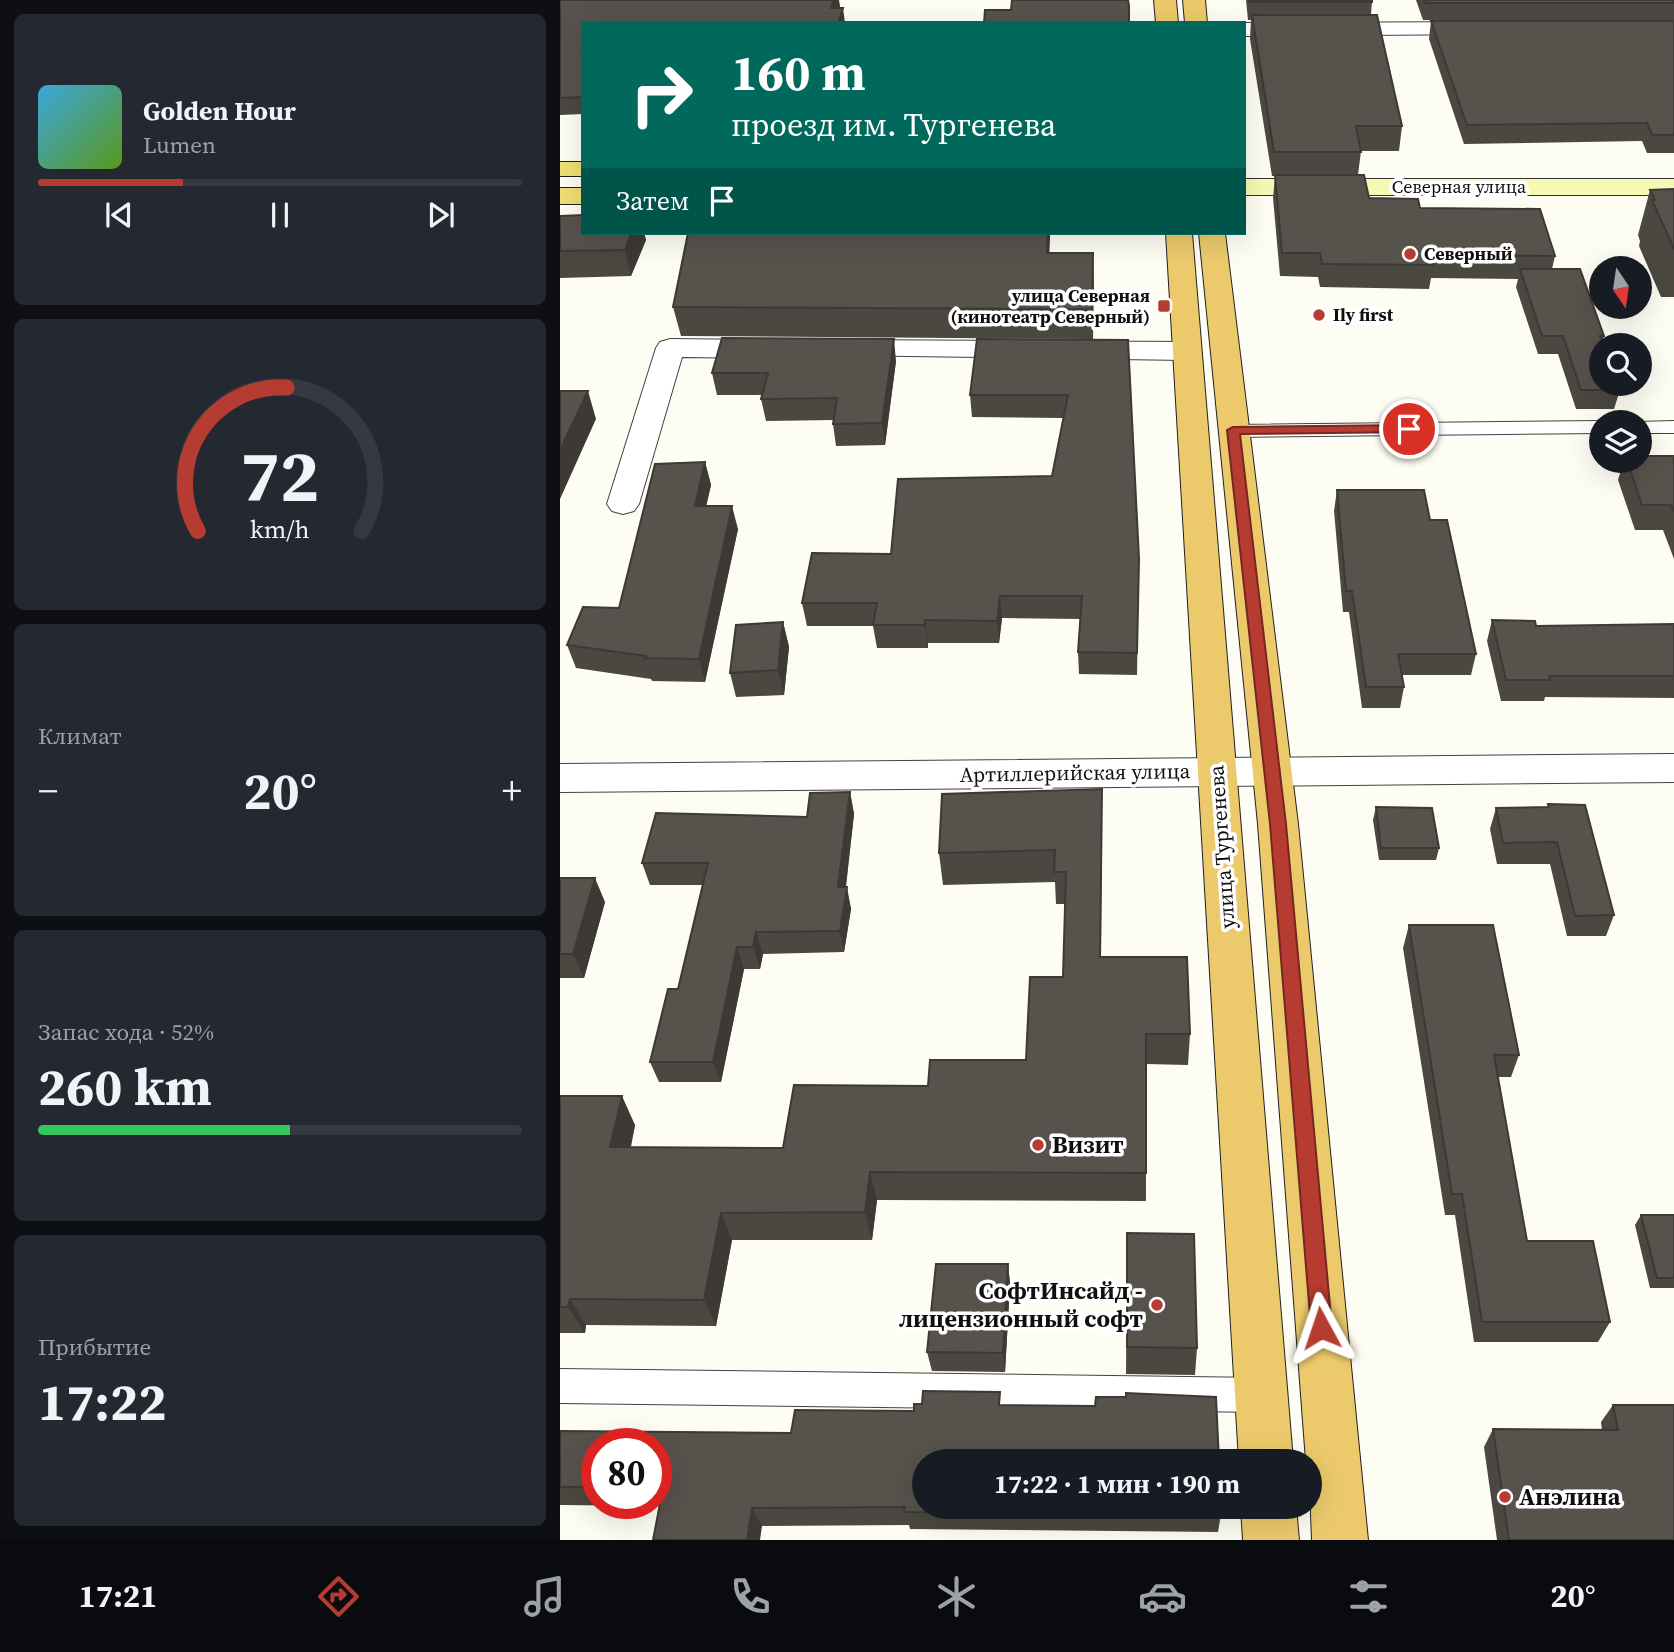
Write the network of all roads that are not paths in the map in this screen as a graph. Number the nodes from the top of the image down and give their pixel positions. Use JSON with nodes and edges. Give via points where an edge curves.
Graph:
{"nodes":[{"id":1,"x":1165,"y":0,"type":"edge"},
{"id":2,"x":1194,"y":0,"type":"edge"},
{"id":3,"x":1167,"y":21,"type":"edge"},
{"id":4,"x":1196,"y":21,"type":"edge"},
{"id":5,"x":1246,"y":29,"type":"edge"},
{"id":6,"x":1502,"y":29,"type":"edge"},
{"id":7,"x":560,"y":169,"type":"edge"},
{"id":8,"x":581,"y":169,"type":"edge"},
{"id":9,"x":1246,"y":187,"type":"edge"},
{"id":10,"x":1674,"y":187,"type":"edge"},
{"id":11,"x":560,"y":196,"type":"edge"},
{"id":12,"x":581,"y":197,"type":"edge"},
{"id":13,"x":1178,"y":235,"type":"edge"},
{"id":14,"x":1212,"y":235,"type":"edge"},
{"id":15,"x":1185,"y":351,"type":"junction"},
{"id":16,"x":1589,"y":427,"type":"edge"},
{"id":17,"x":1652,"y":427,"type":"edge"},
{"id":18,"x":1674,"y":427,"type":"edge"},
{"id":19,"x":1233,"y":430,"type":"junction"},
{"id":20,"x":623,"y":504,"type":"dead end"},
{"id":21,"x":1674,"y":768,"type":"edge"},
{"id":22,"x":1272,"y":769,"type":"junction"},
{"id":23,"x":1216,"y":771,"type":"junction"},
{"id":24,"x":560,"y":778,"type":"edge"},
{"id":25,"x":560,"y":1387,"type":"edge"},
{"id":26,"x":1263,"y":1395,"type":"junction"},
{"id":27,"x":1265,"y":1449,"type":"edge"},
{"id":28,"x":1270,"y":1519,"type":"edge"},
{"id":29,"x":1271,"y":1540,"type":"edge"},
{"id":30,"x":1340,"y":1540,"type":"edge"}],
"edges":[{"from":1,"to":3,"type":"highway"},
{"from":2,"to":4,"type":"highway"},
{"from":5,"to":6,"type":"street"},
{"from":7,"to":8,"type":"main road"},
{"from":9,"to":10,"type":"main road","name":"Северная улица"},
{"from":11,"to":12,"type":"main road"},
{"from":13,"to":15,"type":"highway","name":"улица Тургенева"},
{"from":14,"to":19,"type":"highway"},
{"from":15,"to":20,"type":"street","via":[[670,348]]},
{"from":15,"to":23,"type":"highway","name":"улица Тургенева"},
{"from":16,"to":19,"type":"lane"},
{"from":17,"to":18,"type":"lane"},
{"from":19,"to":22,"type":"highway"},
{"from":21,"to":22,"type":"street","name":"Артиллерийская улица"},
{"from":22,"to":23,"type":"street","name":"Артиллерийская улица"},
{"from":22,"to":30,"type":"highway"},
{"from":23,"to":24,"type":"street","name":"Артиллерийская улица"},
{"from":23,"to":26,"type":"highway","name":"улица Тургенева"},
{"from":25,"to":26,"type":"lane"},
{"from":26,"to":27,"type":"highway","name":"улица Тургенева"},
{"from":28,"to":29,"type":"highway"}]}
